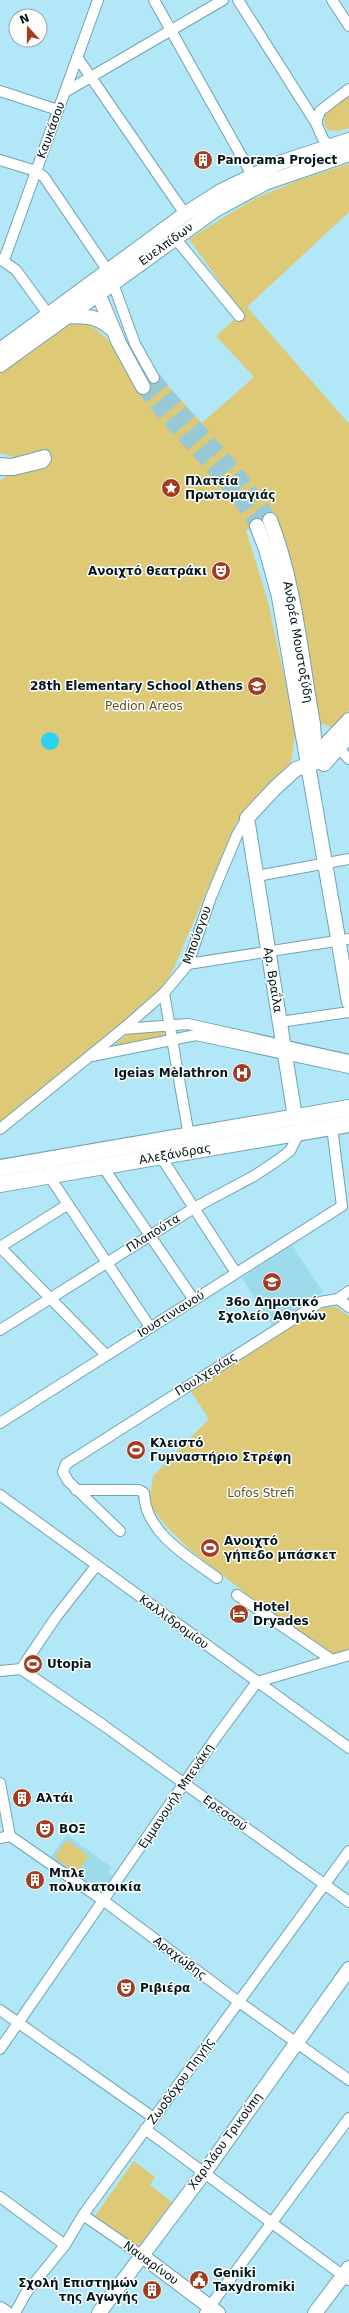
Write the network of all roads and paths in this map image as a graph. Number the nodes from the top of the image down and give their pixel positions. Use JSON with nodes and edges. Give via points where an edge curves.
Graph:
{"nodes":[{"id":1,"x":98,"y":0,"type":"edge"},
{"id":2,"x":154,"y":0,"type":"edge"},
{"id":3,"x":223,"y":0,"type":"edge"},
{"id":4,"x":238,"y":0,"type":"edge"},
{"id":5,"x":332,"y":0,"type":"edge"},
{"id":6,"x":349,"y":26,"type":"edge"},
{"id":7,"x":171,"y":30,"type":"junction"},
{"id":8,"x":77,"y":57,"type":"junction"},
{"id":9,"x":92,"y":76,"type":"junction"},
{"id":10,"x":349,"y":89,"type":"edge"},
{"id":11,"x":0,"y":91,"type":"edge"},
{"id":12,"x":64,"y":92,"type":"junction"},
{"id":13,"x":58,"y":110,"type":"junction"},
{"id":14,"x":316,"y":123,"type":"junction"},
{"id":15,"x":349,"y":140,"type":"edge"},
{"id":16,"x":328,"y":146,"type":"junction"},
{"id":17,"x":347,"y":155,"type":"edge"},
{"id":18,"x":0,"y":160,"type":"edge"},
{"id":19,"x":36,"y":171,"type":"junction"},
{"id":20,"x":252,"y":175,"type":"junction"},
{"id":21,"x":185,"y":214,"type":"junction"},
{"id":22,"x":175,"y":238,"type":"junction"},
{"id":23,"x":2,"y":260,"type":"edge"},
{"id":24,"x":112,"y":281,"type":"junction"},
{"id":25,"x":96,"y":288,"type":"junction"},
{"id":26,"x":48,"y":314,"type":"junction"},
{"id":27,"x":67,"y":316,"type":"junction"},
{"id":28,"x":239,"y":316,"type":"dead end"},
{"id":29,"x":113,"y":331,"type":"junction"},
{"id":30,"x":0,"y":361,"type":"edge"},
{"id":31,"x":154,"y":378,"type":"tunnel mouth"},
{"id":32,"x":143,"y":387,"type":"tunnel mouth"},
{"id":33,"x":0,"y":463,"type":"edge"},
{"id":34,"x":0,"y":470,"type":"edge"},
{"id":35,"x":270,"y":520,"type":"tunnel mouth"},
{"id":36,"x":257,"y":526,"type":"tunnel mouth"},
{"id":37,"x":349,"y":720,"type":"edge"},
{"id":38,"x":313,"y":724,"type":"junction"},
{"id":39,"x":343,"y":734,"type":"edge"},
{"id":40,"x":334,"y":753,"type":"junction"},
{"id":41,"x":349,"y":759,"type":"edge"},
{"id":42,"x":308,"y":764,"type":"junction"},
{"id":43,"x":310,"y":779,"type":"junction"},
{"id":44,"x":248,"y":818,"type":"junction"},
{"id":45,"x":349,"y":860,"type":"edge"},
{"id":46,"x":325,"y":864,"type":"junction"},
{"id":47,"x":257,"y":876,"type":"junction"},
{"id":48,"x":344,"y":940,"type":"edge"},
{"id":49,"x":269,"y":951,"type":"junction"},
{"id":50,"x":188,"y":964,"type":"junction"},
{"id":51,"x":164,"y":993,"type":"junction"},
{"id":52,"x":349,"y":1002,"type":"edge"},
{"id":53,"x":349,"y":1012,"type":"edge"},
{"id":54,"x":280,"y":1022,"type":"junction"},
{"id":55,"x":170,"y":1024,"type":"junction"},
{"id":56,"x":122,"y":1029,"type":"junction"},
{"id":57,"x":173,"y":1038,"type":"junction"},
{"id":58,"x":285,"y":1050,"type":"junction"},
{"id":59,"x":89,"y":1057,"type":"junction"},
{"id":60,"x":349,"y":1060,"type":"edge"},
{"id":61,"x":349,"y":1068,"type":"edge"},
{"id":62,"x":349,"y":1108,"type":"edge"},
{"id":63,"x":295,"y":1117,"type":"junction"},
{"id":64,"x":349,"y":1124,"type":"edge"},
{"id":65,"x":332,"y":1127,"type":"junction"},
{"id":66,"x":0,"y":1129,"type":"edge"},
{"id":67,"x":316,"y":1130,"type":"junction"},
{"id":68,"x":298,"y":1133,"type":"junction"},
{"id":69,"x":189,"y":1136,"type":"junction"},
{"id":70,"x":79,"y":1155,"type":"junction"},
{"id":71,"x":161,"y":1157,"type":"junction"},
{"id":72,"x":103,"y":1167,"type":"junction"},
{"id":73,"x":0,"y":1168,"type":"edge"},
{"id":74,"x":49,"y":1176,"type":"junction"},
{"id":75,"x":0,"y":1184,"type":"edge"},
{"id":76,"x":67,"y":1205,"type":"junction"},
{"id":77,"x":194,"y":1208,"type":"junction"},
{"id":78,"x":345,"y":1208,"type":"edge"},
{"id":79,"x":150,"y":1235,"type":"junction"},
{"id":80,"x":0,"y":1247,"type":"edge"},
{"id":81,"x":106,"y":1263,"type":"junction"},
{"id":82,"x":236,"y":1273,"type":"junction"},
{"id":83,"x":349,"y":1291,"type":"edge"},
{"id":84,"x":50,"y":1298,"type":"junction"},
{"id":85,"x":338,"y":1299,"type":"junction"},
{"id":86,"x":194,"y":1300,"type":"junction"},
{"id":87,"x":349,"y":1307,"type":"edge"},
{"id":88,"x":150,"y":1328,"type":"junction"},
{"id":89,"x":0,"y":1330,"type":"edge"},
{"id":90,"x":106,"y":1356,"type":"junction"},
{"id":91,"x":0,"y":1423,"type":"edge"},
{"id":92,"x":76,"y":1490,"type":"junction"},
{"id":93,"x":0,"y":1495,"type":"edge"},
{"id":94,"x":120,"y":1531,"type":"dead end"},
{"id":95,"x":96,"y":1566,"type":"junction"},
{"id":96,"x":217,"y":1578,"type":"dead end"},
{"id":97,"x":237,"y":1595,"type":"dead end"},
{"id":98,"x":340,"y":1658,"type":"edge"},
{"id":99,"x":349,"y":1664,"type":"edge"},
{"id":100,"x":21,"y":1669,"type":"junction"},
{"id":101,"x":0,"y":1671,"type":"edge"},
{"id":102,"x":257,"y":1682,"type":"junction"},
{"id":103,"x":349,"y":1748,"type":"edge"},
{"id":104,"x":0,"y":1783,"type":"edge"},
{"id":105,"x":184,"y":1784,"type":"junction"},
{"id":106,"x":5,"y":1837,"type":"edge"},
{"id":107,"x":349,"y":1851,"type":"edge"},
{"id":108,"x":324,"y":1884,"type":"junction"},
{"id":109,"x":104,"y":1901,"type":"junction"},
{"id":110,"x":349,"y":1902,"type":"edge"},
{"id":111,"x":349,"y":1969,"type":"edge"},
{"id":112,"x":239,"y":2002,"type":"junction"},
{"id":113,"x":0,"y":2010,"type":"edge"},
{"id":114,"x":17,"y":2022,"type":"junction"},
{"id":115,"x":295,"y":2042,"type":"junction"},
{"id":116,"x":0,"y":2049,"type":"edge"},
{"id":117,"x":349,"y":2080,"type":"edge"},
{"id":118,"x":154,"y":2118,"type":"junction"},
{"id":119,"x":349,"y":2118,"type":"edge"},
{"id":120,"x":145,"y":2129,"type":"junction"},
{"id":121,"x":204,"y":2172,"type":"junction"},
{"id":122,"x":0,"y":2197,"type":"edge"},
{"id":123,"x":83,"y":2215,"type":"junction"},
{"id":124,"x":271,"y":2222,"type":"junction"},
{"id":125,"x":65,"y":2245,"type":"junction"},
{"id":126,"x":142,"y":2255,"type":"junction"},
{"id":127,"x":347,"y":2274,"type":"edge"},
{"id":128,"x":0,"y":2308,"type":"edge"},
{"id":129,"x":211,"y":2311,"type":"edge"},
{"id":130,"x":6,"y":2313,"type":"edge"},
{"id":131,"x":15,"y":2313,"type":"edge"},
{"id":132,"x":99,"y":2313,"type":"edge"},
{"id":133,"x":315,"y":2313,"type":"edge"}],
"edges":[{"from":1,"to":8,"type":"street","name":"Καυκάσου"},
{"from":2,"to":7,"type":"street"},
{"from":3,"to":7,"type":"street"},
{"from":4,"to":14,"type":"street"},
{"from":5,"to":6,"type":"street"},
{"from":7,"to":9,"type":"street"},
{"from":7,"to":20,"type":"street"},
{"from":8,"to":9,"type":"street"},
{"from":8,"to":12,"type":"street","name":"Καυκάσου"},
{"from":9,"to":12,"type":"street"},
{"from":9,"to":21,"type":"street"},
{"from":10,"to":14,"type":"street","via":[[320,111]]},
{"from":11,"to":13,"type":"street"},
{"from":12,"to":13,"type":"street","name":"Καυκάσου"},
{"from":13,"to":19,"type":"street","name":"Καυκάσου"},
{"from":14,"to":16,"type":"street"},
{"from":15,"to":16,"type":"street","name":"Ευελπίδων"},
{"from":16,"to":17,"type":"street"},
{"from":16,"to":20,"type":"street","name":"Ευελπίδων"},
{"from":17,"to":22,"type":"street","name":"Ευελπίδων","via":[[283,176],[251,190],[215,210]]},
{"from":18,"to":19,"type":"street"},
{"from":19,"to":23,"type":"street","name":"Καυκάσου"},
{"from":19,"to":24,"type":"street","via":[[44,177]]},
{"from":20,"to":21,"type":"street","name":"Ευελπίδων"},
{"from":21,"to":24,"type":"street","name":"Ευελπίδων"},
{"from":22,"to":24,"type":"street","name":"Ευελπίδων"},
{"from":22,"to":28,"type":"street"},
{"from":23,"to":26,"type":"street","via":[[16,270]]},
{"from":24,"to":25,"type":"street","name":"Ευελπίδων"},
{"from":24,"to":31,"type":"street","via":[[135,344]]},
{"from":25,"to":26,"type":"street","name":"Ευελπίδων"},
{"from":25,"to":27,"type":"street","name":"Ευελπίδων"},
{"from":25,"to":29,"type":"street"},
{"from":26,"to":30,"type":"street","name":"Ευελπίδων"},
{"from":27,"to":29,"type":"street","via":[[92,316],[101,319]]},
{"from":27,"to":30,"type":"street","name":"Ευελπίδων"},
{"from":29,"to":32,"type":"street"},
{"from":33,"to":34,"type":"street","via":[[11,464],[45,455],[46,459],[44,463],[14,470]]},
{"from":35,"to":38,"type":"street","name":"Ανδρέα Μουστοξύδη","via":[[290,595]]},
{"from":36,"to":42,"type":"street","name":"Ανδρέα Μουστοξύδη","via":[[279,597]]},
{"from":37,"to":39,"type":"street"},
{"from":38,"to":39,"type":"street","via":[[324,733]]},
{"from":38,"to":42,"type":"street","name":"Ανδρέα Μουστοξύδη","via":[[314,738]]},
{"from":39,"to":40,"type":"street"},
{"from":39,"to":42,"type":"street"},
{"from":40,"to":41,"type":"street"},
{"from":40,"to":42,"type":"street"},
{"from":40,"to":43,"type":"street"},
{"from":42,"to":43,"type":"street","name":"Ανδρέα Μουστοξύδη"},
{"from":42,"to":44,"type":"street","name":"Μπούσγου","via":[[292,772]]},
{"from":43,"to":46,"type":"street","name":"Ανδρέα Μουστοξύδη"},
{"from":44,"to":47,"type":"street","name":"Αρ. Βραΐλα"},
{"from":44,"to":50,"type":"street","name":"Μπούσγου","via":[[237,835],[211,897]]},
{"from":45,"to":46,"type":"street"},
{"from":46,"to":47,"type":"street"},
{"from":46,"to":48,"type":"street","name":"Ανδρέα Μουστοξύδη"},
{"from":47,"to":49,"type":"street","name":"Αρ. Βραΐλα"},
{"from":48,"to":49,"type":"street"},
{"from":48,"to":52,"type":"street","name":"Ανδρέα Μουστοξύδη"},
{"from":49,"to":50,"type":"street"},
{"from":49,"to":54,"type":"street","name":"Αρ. Βραΐλα"},
{"from":50,"to":51,"type":"street","name":"Μπούσγου"},
{"from":51,"to":55,"type":"street"},
{"from":51,"to":56,"type":"street","name":"Μπούσγου"},
{"from":53,"to":54,"type":"street"},
{"from":54,"to":58,"type":"street","name":"Αρ. Βραΐλα"},
{"from":55,"to":56,"type":"street"},
{"from":55,"to":57,"type":"street"},
{"from":55,"to":58,"type":"street","via":[[197,1025]]},
{"from":56,"to":59,"type":"street","name":"Μπούσγου"},
{"from":57,"to":58,"type":"street","via":[[202,1036]]},
{"from":57,"to":59,"type":"street"},
{"from":57,"to":69,"type":"street"},
{"from":58,"to":60,"type":"street"},
{"from":58,"to":61,"type":"street"},
{"from":58,"to":63,"type":"street","name":"Αρ. Βραΐλα"},
{"from":59,"to":66,"type":"street","name":"Μπούσγου"},
{"from":62,"to":63,"type":"main road","name":"Αλεξάνδρας"},
{"from":63,"to":67,"type":"street"},
{"from":63,"to":69,"type":"main road","name":"Αλεξάνδρας"},
{"from":64,"to":65,"type":"main road","name":"Αλεξάνδρας"},
{"from":65,"to":67,"type":"main road","name":"Αλεξάνδρας"},
{"from":65,"to":78,"type":"street"},
{"from":67,"to":68,"type":"main road","name":"Αλεξάνδρας"},
{"from":68,"to":71,"type":"main road","name":"Αλεξάνδρας"},
{"from":68,"to":77,"type":"street","name":"Πλαπούτα","via":[[290,1152],[254,1176]]},
{"from":69,"to":70,"type":"main road","name":"Αλεξάνδρας"},
{"from":70,"to":73,"type":"main road","name":"Αλεξάνδρας"},
{"from":70,"to":74,"type":"street","via":[[54,1165]]},
{"from":71,"to":72,"type":"main road","name":"Αλεξάνδρας"},
{"from":71,"to":77,"type":"street"},
{"from":72,"to":74,"type":"main road","name":"Αλεξάνδρας"},
{"from":72,"to":79,"type":"street"},
{"from":74,"to":75,"type":"main road","name":"Αλεξάνδρας"},
{"from":74,"to":76,"type":"street"},
{"from":76,"to":80,"type":"street"},
{"from":76,"to":81,"type":"street"},
{"from":77,"to":79,"type":"street","name":"Πλαπούτα"},
{"from":77,"to":82,"type":"street"},
{"from":78,"to":82,"type":"street","name":"Ιουστινιανού"},
{"from":79,"to":81,"type":"street","name":"Πλαπούτα"},
{"from":79,"to":86,"type":"street"},
{"from":80,"to":84,"type":"street"},
{"from":81,"to":84,"type":"street","name":"Πλαπούτα"},
{"from":81,"to":88,"type":"street"},
{"from":82,"to":86,"type":"street","name":"Ιουστινιανού"},
{"from":83,"to":85,"type":"street","name":"Πουλχερίας"},
{"from":84,"to":89,"type":"street","name":"Πλαπούτα"},
{"from":84,"to":90,"type":"street"},
{"from":85,"to":87,"type":"street"},
{"from":85,"to":92,"type":"street","name":"Πουλχερίας","via":[[327,1300],[314,1306],[66,1464],[63,1472]]},
{"from":86,"to":88,"type":"street","name":"Ιουστινιανού"},
{"from":88,"to":90,"type":"street","name":"Ιουστινιανού"},
{"from":90,"to":91,"type":"street","name":"Ιουστινιανού"},
{"from":92,"to":94,"type":"street"},
{"from":92,"to":96,"type":"street","via":[[139,1490],[144,1493],[145,1508],[157,1527],[174,1546]]},
{"from":93,"to":95,"type":"street","name":"Καλλιδρομίου"},
{"from":95,"to":100,"type":"street","via":[[56,1617]]},
{"from":95,"to":102,"type":"street","name":"Καλλιδρομίου"},
{"from":97,"to":98,"type":"street"},
{"from":98,"to":99,"type":"street"},
{"from":98,"to":102,"type":"street"},
{"from":100,"to":101,"type":"street"},
{"from":100,"to":105,"type":"street","name":"Ερεσσού"},
{"from":102,"to":103,"type":"street","name":"Καλλιδρομίου"},
{"from":102,"to":105,"type":"street","name":"Εμμανουήλ Μπενάκη"},
{"from":104,"to":106,"type":"street"},
{"from":105,"to":108,"type":"street","name":"Ερεσσού"},
{"from":105,"to":109,"type":"street","name":"Εμμανουήλ Μπενάκη"},
{"from":106,"to":109,"type":"street","name":"Αραχώβης"},
{"from":107,"to":108,"type":"street","name":"Ζωοδόχου Πηγής"},
{"from":108,"to":110,"type":"street","name":"Ερεσσού"},
{"from":108,"to":112,"type":"street","name":"Ζωοδόχου Πηγής"},
{"from":109,"to":112,"type":"street","name":"Αραχώβης"},
{"from":109,"to":114,"type":"street","name":"Εμμανουήλ Μπενάκη"},
{"from":111,"to":115,"type":"street","name":"Χαριλάου Τρικούπη"},
{"from":112,"to":115,"type":"street","name":"Αραχώβης"},
{"from":112,"to":118,"type":"street","name":"Ζωοδόχου Πηγής"},
{"from":113,"to":114,"type":"street"},
{"from":114,"to":116,"type":"street","name":"Εμμανουήλ Μπενάκη"},
{"from":114,"to":118,"type":"street"},
{"from":115,"to":117,"type":"street","name":"Αραχώβης"},
{"from":115,"to":121,"type":"street","name":"Χαριλάου Τρικούπη"},
{"from":118,"to":120,"type":"street","name":"Ζωοδόχου Πηγής"},
{"from":119,"to":124,"type":"street"},
{"from":120,"to":121,"type":"street"},
{"from":120,"to":123,"type":"street","name":"Ζωοδόχου Πηγής"},
{"from":121,"to":124,"type":"street"},
{"from":121,"to":126,"type":"street","name":"Χαριλάου Τρικούπη"},
{"from":122,"to":125,"type":"street"},
{"from":123,"to":125,"type":"street","name":"Ζωοδόχου Πηγής"},
{"from":123,"to":126,"type":"street","name":"Ναυαρίνου"},
{"from":124,"to":127,"type":"street"},
{"from":124,"to":129,"type":"street"},
{"from":125,"to":131,"type":"street","name":"Ζωοδόχου Πηγής","via":[[26,2292]]},
{"from":126,"to":129,"type":"street","name":"Ναυαρίνου"},
{"from":126,"to":132,"type":"street","name":"Χαριλάου Τρικούπη"},
{"from":127,"to":133,"type":"street"},
{"from":128,"to":130,"type":"street"}]}
